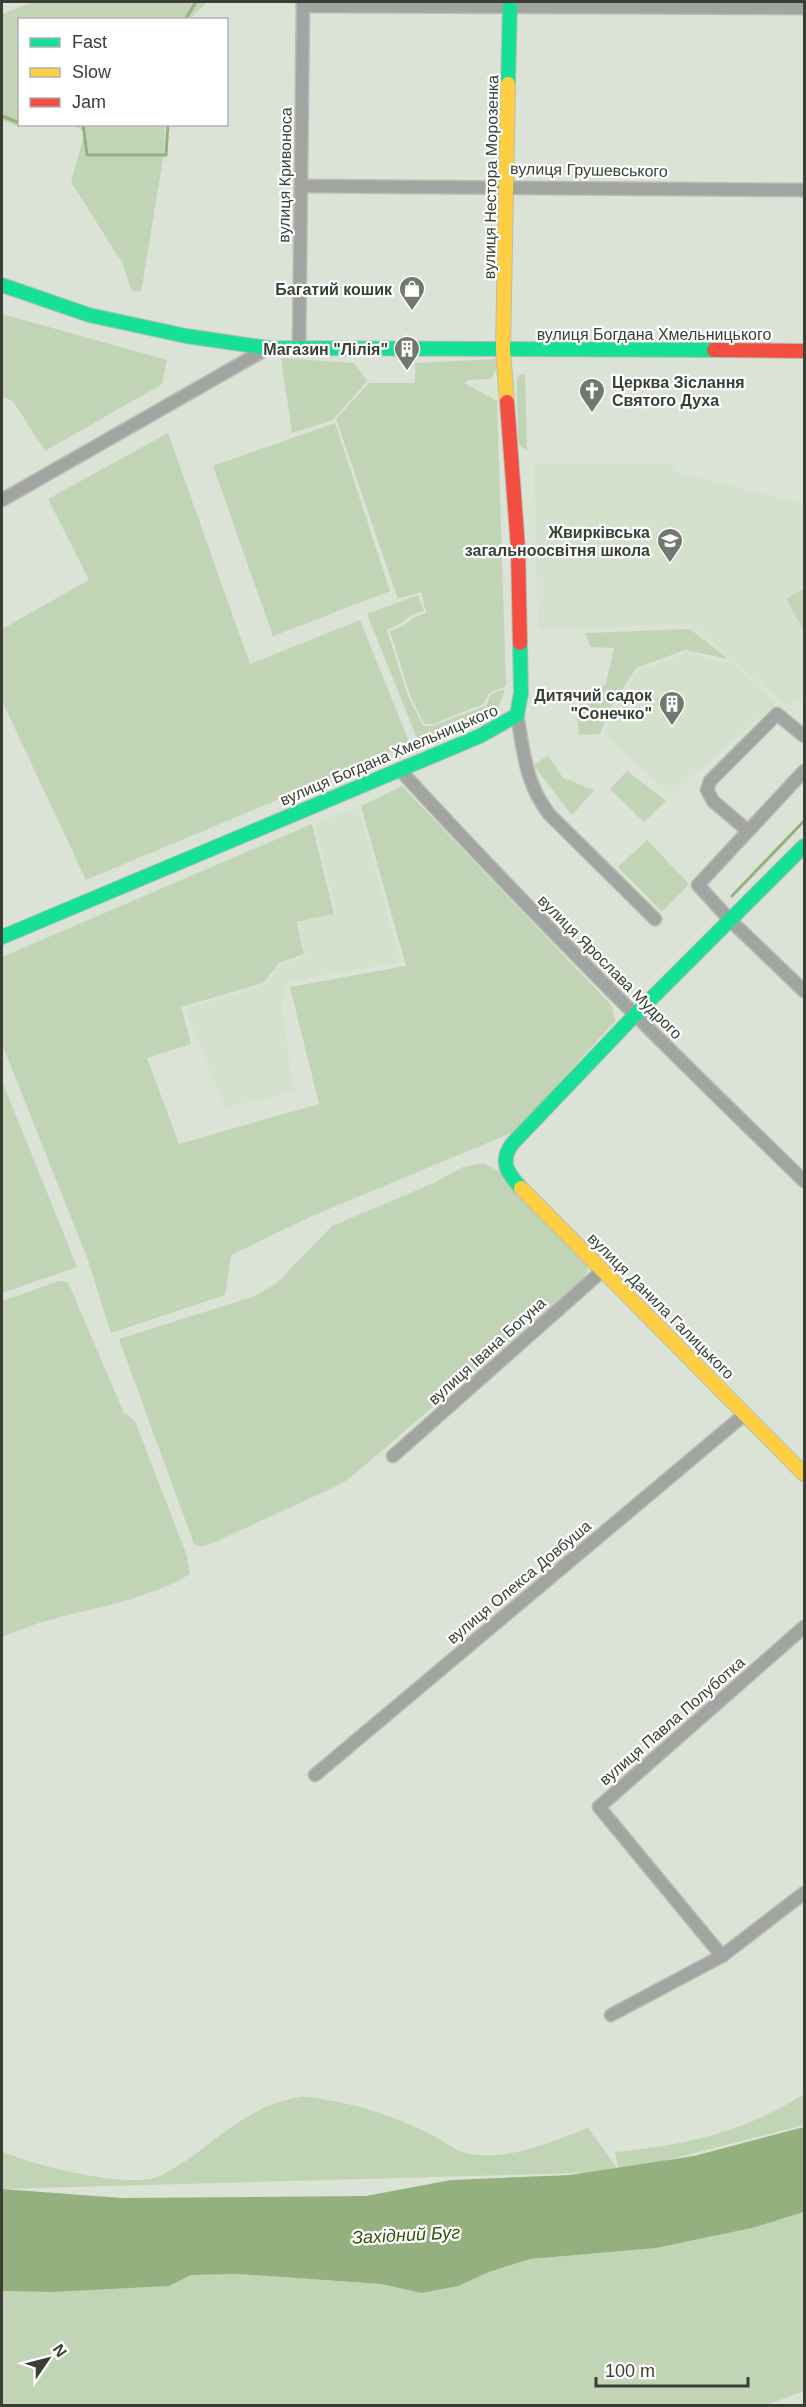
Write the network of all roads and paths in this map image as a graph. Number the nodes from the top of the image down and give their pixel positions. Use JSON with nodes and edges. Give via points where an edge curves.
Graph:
{"nodes":[{"id":1,"x":303,"y":4,"type":"edge"},
{"id":2,"x":510,"y":5,"type":"junction"},
{"id":3,"x":804,"y":8,"type":"edge"},
{"id":4,"x":302,"y":186,"type":"junction"},
{"id":5,"x":508,"y":186,"type":"junction"},
{"id":6,"x":804,"y":190,"type":"edge"},
{"id":7,"x":2,"y":285,"type":"edge"},
{"id":8,"x":268,"y":348,"type":"junction"},
{"id":9,"x":299,"y":350,"type":"junction"},
{"id":10,"x":503,"y":350,"type":"junction"},
{"id":11,"x":804,"y":351,"type":"edge"},
{"id":12,"x":2,"y":500,"type":"edge"},
{"id":13,"x":517,"y":715,"type":"junction"},
{"id":14,"x":804,"y":736,"type":"edge"},
{"id":15,"x":400,"y":770,"type":"junction"},
{"id":16,"x":804,"y":771,"type":"edge"},
{"id":17,"x":747,"y":830,"type":"junction"},
{"id":18,"x":804,"y":846,"type":"edge"},
{"id":19,"x":655,"y":919,"type":"dead end"},
{"id":20,"x":730,"y":920,"type":"junction"},
{"id":21,"x":2,"y":937,"type":"edge"},
{"id":22,"x":804,"y":991,"type":"edge"},
{"id":23,"x":634,"y":1016,"type":"junction"},
{"id":24,"x":804,"y":1181,"type":"edge"},
{"id":25,"x":602,"y":1270,"type":"junction"},
{"id":26,"x":745,"y":1414,"type":"junction"},
{"id":27,"x":393,"y":1456,"type":"dead end"},
{"id":28,"x":804,"y":1474,"type":"edge"},
{"id":29,"x":804,"y":1627,"type":"edge"},
{"id":30,"x":315,"y":1775,"type":"dead end"},
{"id":31,"x":804,"y":1893,"type":"edge"},
{"id":32,"x":722,"y":1956,"type":"junction"},
{"id":33,"x":611,"y":2015,"type":"dead end"}],
"edges":[{"from":1,"to":2,"type":"street"},
{"from":1,"to":4,"type":"street","name":"вулиця Кривоноса"},
{"from":2,"to":3,"type":"street"},
{"from":2,"to":5,"type":"street","name":"вулиця Нестора Морозенка"},
{"from":4,"to":5,"type":"street","name":"вулиця Грушевського"},
{"from":4,"to":9,"type":"street","name":"вулиця Кривоноса"},
{"from":5,"to":6,"type":"street","name":"вулиця Грушевського"},
{"from":5,"to":10,"type":"street","name":"вулиця Нестора Морозенка"},
{"from":7,"to":8,"type":"street","name":"вулиця Богдана Хмельницького","via":[[89,315],[186,336]]},
{"from":8,"to":9,"type":"street","name":"вулиця Богдана Хмельницького"},
{"from":8,"to":12,"type":"street"},
{"from":9,"to":10,"type":"street","name":"вулиця Богдана Хмельницького"},
{"from":10,"to":11,"type":"street","name":"вулиця Богдана Хмельницького"},
{"from":10,"to":13,"type":"street","name":"вулиця Богдана Хмельницького","via":[[518,548],[521,693]]},
{"from":13,"to":15,"type":"street","name":"вулиця Богдана Хмельницького","via":[[505,724]]},
{"from":13,"to":19,"type":"street","via":[[535,795]]},
{"from":14,"to":17,"type":"street","via":[[777,714],[710,781],[707,790],[714,801]]},
{"from":15,"to":21,"type":"street","name":"вулиця Богдана Хмельницького"},
{"from":15,"to":23,"type":"street","name":"вулиця Ярослава Мудрого"},
{"from":16,"to":17,"type":"street"},
{"from":17,"to":20,"type":"street","via":[[698,885]]},
{"from":18,"to":20,"type":"street"},
{"from":20,"to":22,"type":"street"},
{"from":20,"to":23,"type":"street"},
{"from":23,"to":24,"type":"street","name":"вулиця Ярослава Мудрого"},
{"from":23,"to":25,"type":"street","name":"вулиця Данила Галицького","via":[[515,1140],[504,1157],[508,1174]]},
{"from":25,"to":26,"type":"street","name":"вулиця Данила Галицького"},
{"from":25,"to":27,"type":"street","name":"вулиця Івана Богуна"},
{"from":26,"to":28,"type":"street","name":"вулиця Данила Галицького"},
{"from":26,"to":30,"type":"street","name":"вулиця Олекса Довбуша"},
{"from":29,"to":32,"type":"street","name":"вулиця Павла Полуботка","via":[[599,1807]]},
{"from":31,"to":32,"type":"street"},
{"from":32,"to":33,"type":"street"}]}
